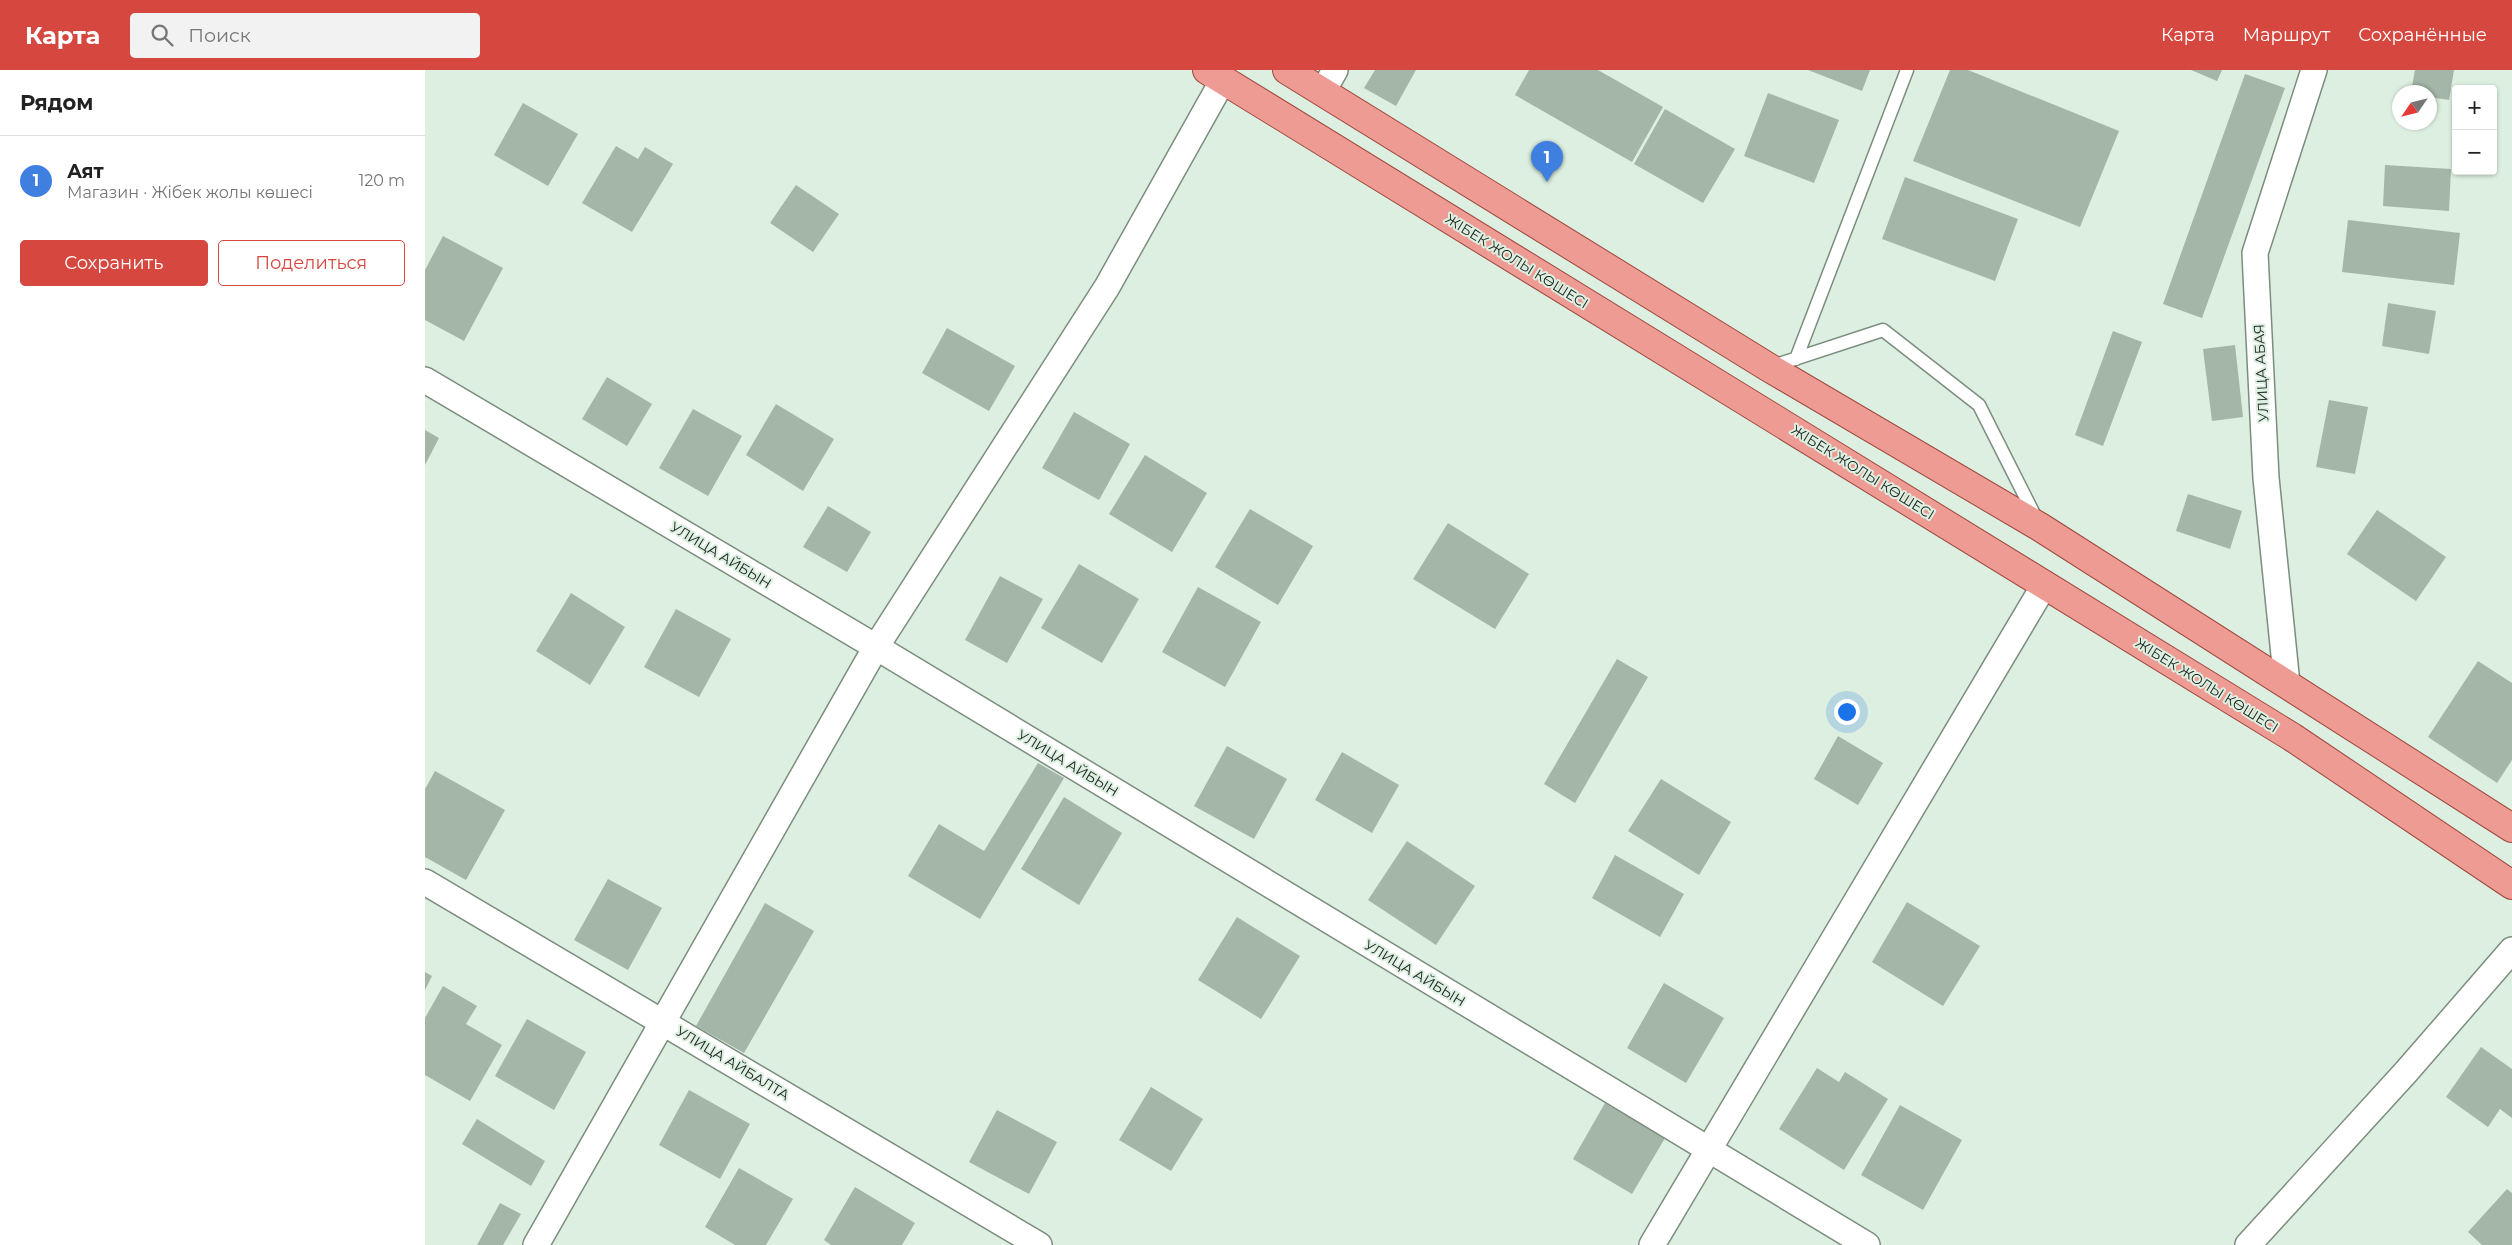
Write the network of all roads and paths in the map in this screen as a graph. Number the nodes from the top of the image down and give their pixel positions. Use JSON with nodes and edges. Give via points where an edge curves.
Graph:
{"nodes":[{"id":1,"x":1287,"y":70,"type":"edge"},
{"id":2,"x":1907,"y":70,"type":"edge"},
{"id":3,"x":2314,"y":70,"type":"edge"},
{"id":4,"x":1215,"y":75,"type":"edge"},
{"id":5,"x":1329,"y":81,"type":"edge"},
{"id":6,"x":1796,"y":359,"type":"junction"},
{"id":7,"x":1768,"y":367,"type":"junction"},
{"id":8,"x":425,"y":380,"type":"edge"},
{"id":9,"x":2040,"y":527,"type":"junction"},
{"id":10,"x":2045,"y":584,"type":"junction"},
{"id":11,"x":875,"y":647,"type":"junction"},
{"id":12,"x":2287,"y":684,"type":"junction"},
{"id":13,"x":2512,"y":828,"type":"edge"},
{"id":14,"x":425,"y":882,"type":"edge"},
{"id":15,"x":2512,"y":885,"type":"edge"},
{"id":16,"x":2512,"y":950,"type":"edge"},
{"id":17,"x":663,"y":1022,"type":"junction"},
{"id":18,"x":1709,"y":1151,"type":"junction"},
{"id":19,"x":536,"y":1245,"type":"edge"},
{"id":20,"x":1039,"y":1245,"type":"edge"},
{"id":21,"x":1651,"y":1245,"type":"edge"},
{"id":22,"x":1867,"y":1245,"type":"edge"},
{"id":23,"x":2248,"y":1245,"type":"edge"}],
"edges":[{"from":1,"to":5,"type":"main road"},
{"from":2,"to":6,"type":"lane"},
{"from":3,"to":12,"type":"street","name":"УЛИЦА АБАЯ","via":[[2255,253],[2266,478]]},
{"from":4,"to":10,"type":"main road","name":"ЖІБЕК ЖОЛЫ КӨШЕСІ"},
{"from":4,"to":11,"type":"street","via":[[1107,287]]},
{"from":5,"to":7,"type":"main road"},
{"from":6,"to":7,"type":"lane"},
{"from":6,"to":9,"type":"lane","via":[[1883,330],[1979,405]]},
{"from":7,"to":9,"type":"main road"},
{"from":8,"to":11,"type":"street","name":"УЛИЦА АЙБЫН"},
{"from":9,"to":12,"type":"main road"},
{"from":10,"to":15,"type":"main road","name":"ЖІБЕК ЖОЛЫ КӨШЕСІ","via":[[2292,737]]},
{"from":10,"to":18,"type":"street"},
{"from":11,"to":17,"type":"street"},
{"from":11,"to":18,"type":"street","name":"УЛИЦА АЙБЫН"},
{"from":12,"to":13,"type":"main road"},
{"from":14,"to":17,"type":"street","name":"УЛИЦА АЙБАЛТА"},
{"from":16,"to":23,"type":"street"},
{"from":17,"to":19,"type":"street"},
{"from":17,"to":20,"type":"street","name":"УЛИЦА АЙБАЛТА"},
{"from":18,"to":21,"type":"street"},
{"from":18,"to":22,"type":"street","name":"УЛИЦА АЙБЫН"}]}
